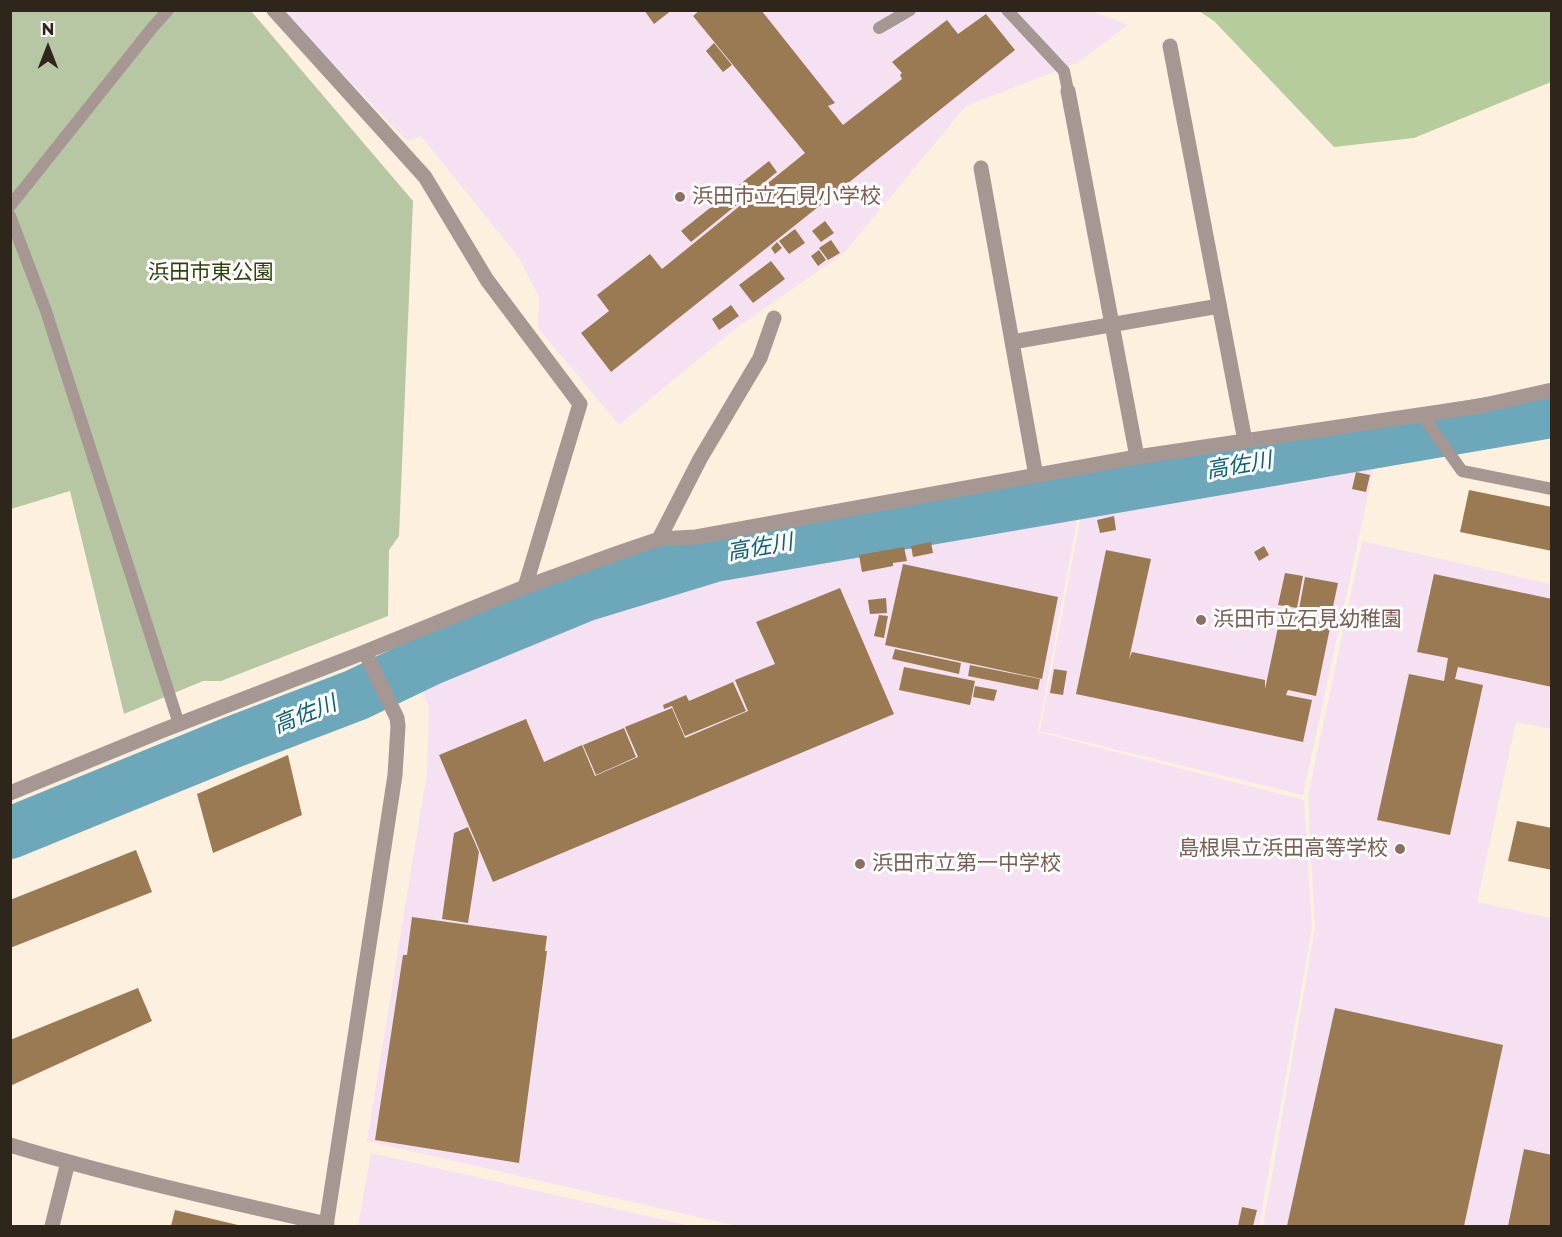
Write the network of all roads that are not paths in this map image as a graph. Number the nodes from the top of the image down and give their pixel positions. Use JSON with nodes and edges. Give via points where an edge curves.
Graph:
{"nodes":[{"id":1,"x":168,"y":10,"type":"edge"},
{"id":2,"x":274,"y":10,"type":"edge"},
{"id":3,"x":910,"y":10,"type":"edge"},
{"id":4,"x":1007,"y":10,"type":"edge"},
{"id":5,"x":879,"y":28,"type":"dead end"},
{"id":6,"x":1170,"y":46,"type":"dead end"},
{"id":7,"x":1068,"y":91,"type":"joint"},
{"id":8,"x":981,"y":168,"type":"dead end"},
{"id":9,"x":10,"y":206,"type":"edge"},
{"id":10,"x":10,"y":216,"type":"edge"},
{"id":11,"x":1219,"y":306,"type":"junction"},
{"id":12,"x":774,"y":318,"type":"dead end"},
{"id":13,"x":1113,"y":324,"type":"junction"},
{"id":14,"x":1012,"y":342,"type":"junction"},
{"id":15,"x":1551,"y":390,"type":"edge"},
{"id":16,"x":1424,"y":418,"type":"junction"},
{"id":17,"x":1245,"y":441,"type":"junction"},
{"id":18,"x":1137,"y":458,"type":"junction"},
{"id":19,"x":1036,"y":476,"type":"junction"},
{"id":20,"x":1551,"y":489,"type":"edge"},
{"id":21,"x":659,"y":539,"type":"junction"},
{"id":22,"x":525,"y":587,"type":"junction"},
{"id":23,"x":365,"y":652,"type":"junction"},
{"id":24,"x":179,"y":724,"type":"junction"},
{"id":25,"x":10,"y":793,"type":"edge"},
{"id":26,"x":10,"y":1145,"type":"edge"},
{"id":27,"x":68,"y":1162,"type":"junction"},
{"id":28,"x":327,"y":1225,"type":"edge"},
{"id":29,"x":52,"y":1227,"type":"edge"}],
"edges":[{"from":1,"to":9,"type":"lane"},
{"from":2,"to":22,"type":"street","via":[[424,177],[487,280],[580,404]]},
{"from":3,"to":5,"type":"lane"},
{"from":4,"to":7,"type":"lane","via":[[1064,71]]},
{"from":6,"to":11,"type":"street"},
{"from":7,"to":13,"type":"street"},
{"from":8,"to":14,"type":"street"},
{"from":10,"to":24,"type":"lane","via":[[46,311]]},
{"from":11,"to":13,"type":"street"},
{"from":11,"to":17,"type":"street"},
{"from":12,"to":21,"type":"street","via":[[760,358],[700,459]]},
{"from":13,"to":14,"type":"street"},
{"from":13,"to":18,"type":"street"},
{"from":14,"to":19,"type":"street"},
{"from":15,"to":16,"type":"street"},
{"from":16,"to":17,"type":"street"},
{"from":16,"to":20,"type":"lane","via":[[1462,471]]},
{"from":17,"to":18,"type":"street"},
{"from":18,"to":19,"type":"street"},
{"from":19,"to":21,"type":"street","via":[[696,537]]},
{"from":21,"to":22,"type":"street"},
{"from":22,"to":23,"type":"street"},
{"from":23,"to":24,"type":"street"},
{"from":23,"to":28,"type":"street","via":[[397,718],[395,776]]},
{"from":24,"to":25,"type":"street"},
{"from":26,"to":27,"type":"street"},
{"from":27,"to":28,"type":"street"},
{"from":27,"to":29,"type":"street"}]}
